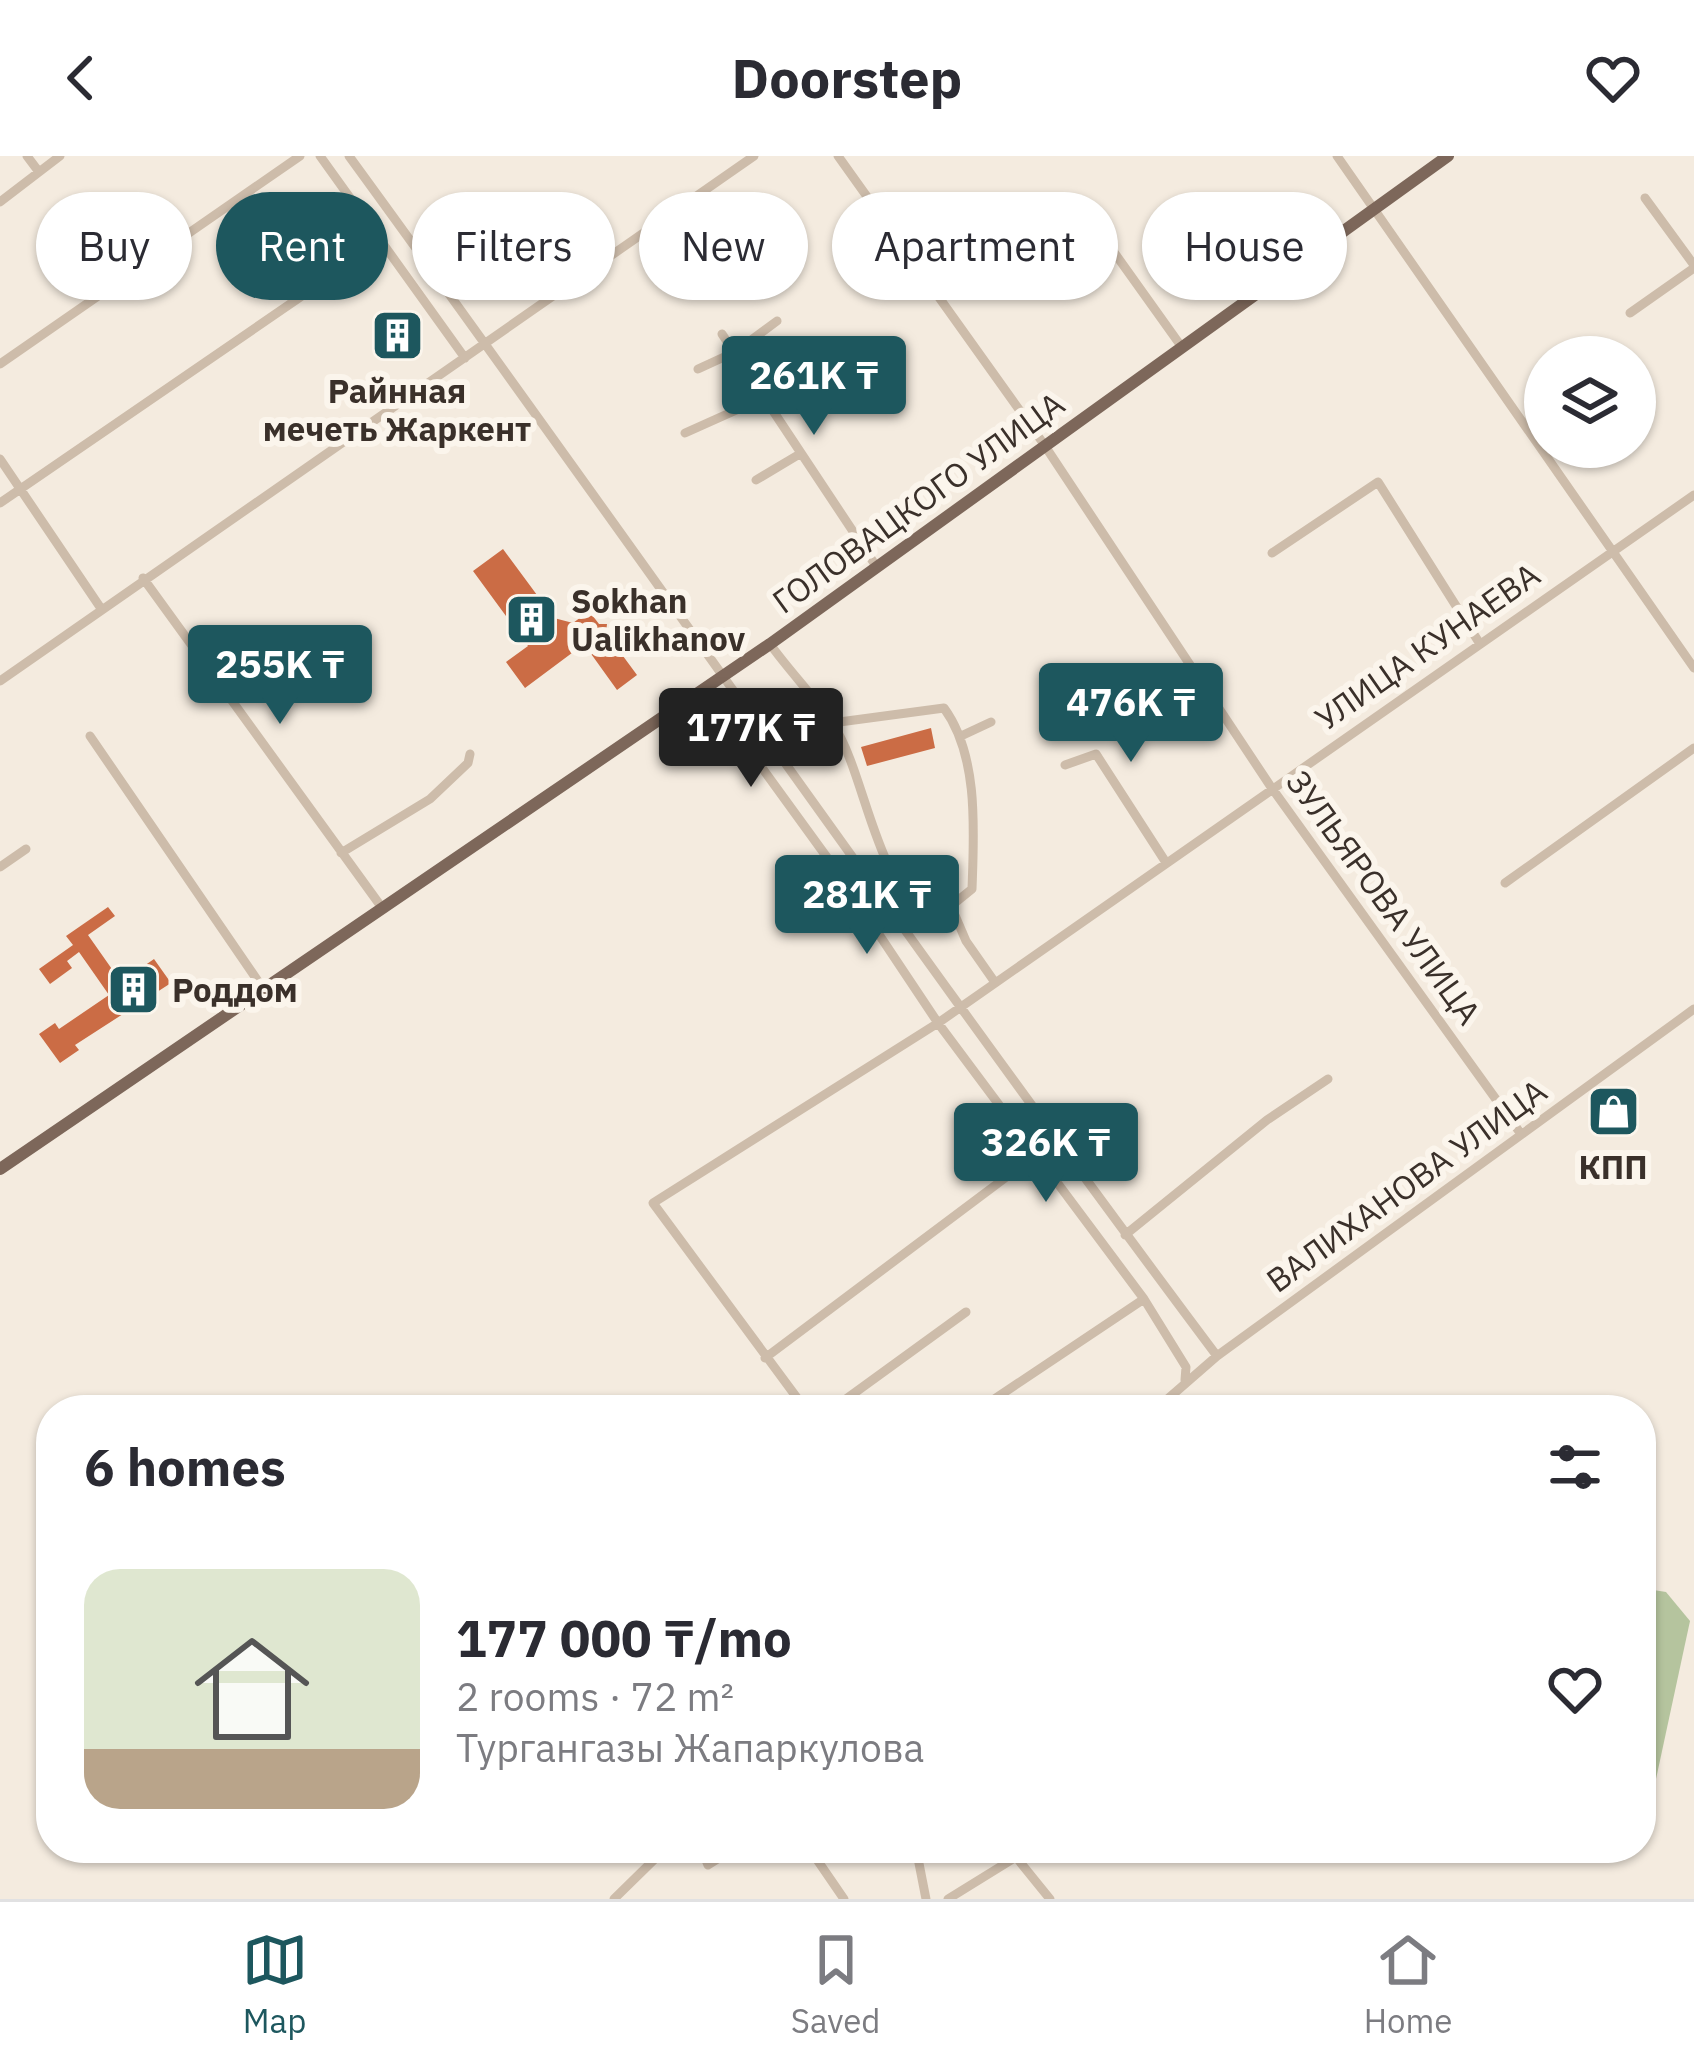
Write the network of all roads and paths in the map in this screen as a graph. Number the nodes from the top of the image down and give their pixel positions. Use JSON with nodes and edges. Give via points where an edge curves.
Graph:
{"nodes":[{"id":1,"x":27,"y":156,"type":"edge"},
{"id":2,"x":60,"y":156,"type":"edge"},
{"id":3,"x":300,"y":156,"type":"edge"},
{"id":4,"x":320,"y":156,"type":"edge"},
{"id":5,"x":349,"y":156,"type":"edge"},
{"id":6,"x":754,"y":156,"type":"edge"},
{"id":7,"x":838,"y":156,"type":"edge"},
{"id":8,"x":1337,"y":156,"type":"edge"},
{"id":9,"x":1448,"y":156,"type":"edge"},
{"id":10,"x":39,"y":172,"type":"junction"},
{"id":11,"x":346,"y":192,"type":"edge"},
{"id":12,"x":1645,"y":198,"type":"dead end"},
{"id":13,"x":0,"y":202,"type":"edge"},
{"id":14,"x":1376,"y":212,"type":"junction"},
{"id":15,"x":388,"y":249,"type":"edge"},
{"id":16,"x":1118,"y":257,"type":"edge"},
{"id":17,"x":1694,"y":266,"type":"edge"},
{"id":18,"x":296,"y":300,"type":"edge"},
{"id":19,"x":1630,"y":313,"type":"dead end"},
{"id":20,"x":777,"y":321,"type":"dead end"},
{"id":21,"x":722,"y":334,"type":"dead end"},
{"id":22,"x":484,"y":345,"type":"junction"},
{"id":23,"x":1181,"y":346,"type":"junction"},
{"id":24,"x":735,"y":352,"type":"junction"},
{"id":25,"x":465,"y":358,"type":"junction"},
{"id":26,"x":0,"y":364,"type":"edge"},
{"id":27,"x":698,"y":369,"type":"dead end"},
{"id":28,"x":763,"y":398,"type":"junction"},
{"id":29,"x":685,"y":434,"type":"dead end"},
{"id":30,"x":1043,"y":443,"type":"junction"},
{"id":31,"x":798,"y":454,"type":"junction"},
{"id":32,"x":0,"y":459,"type":"edge"},
{"id":33,"x":756,"y":480,"type":"dead end"},
{"id":34,"x":20,"y":489,"type":"junction"},
{"id":35,"x":1694,"y":495,"type":"edge"},
{"id":36,"x":0,"y":503,"type":"edge"},
{"id":37,"x":1613,"y":549,"type":"junction"},
{"id":38,"x":1272,"y":553,"type":"dead end"},
{"id":39,"x":876,"y":566,"type":"junction"},
{"id":40,"x":143,"y":578,"type":"junction"},
{"id":41,"x":100,"y":607,"type":"junction"},
{"id":42,"x":770,"y":644,"type":"junction"},
{"id":43,"x":1480,"y":644,"type":"junction"},
{"id":44,"x":1694,"y":668,"type":"edge"},
{"id":45,"x":724,"y":673,"type":"junction"},
{"id":46,"x":0,"y":681,"type":"edge"},
{"id":47,"x":704,"y":687,"type":"junction"},
{"id":48,"x":991,"y":722,"type":"dead end"},
{"id":49,"x":832,"y":723,"type":"junction"},
{"id":50,"x":90,"y":736,"type":"dead end"},
{"id":51,"x":961,"y":736,"type":"junction"},
{"id":52,"x":1694,"y":748,"type":"edge"},
{"id":53,"x":470,"y":754,"type":"dead end"},
{"id":54,"x":1065,"y":765,"type":"dead end"},
{"id":55,"x":1271,"y":787,"type":"junction"},
{"id":56,"x":26,"y":849,"type":"dead end"},
{"id":57,"x":340,"y":853,"type":"junction"},
{"id":58,"x":1165,"y":861,"type":"junction"},
{"id":59,"x":0,"y":867,"type":"edge"},
{"id":60,"x":1504,"y":883,"type":"dead end"},
{"id":61,"x":380,"y":905,"type":"junction"},
{"id":62,"x":951,"y":906,"type":"junction"},
{"id":63,"x":994,"y":981,"type":"junction"},
{"id":64,"x":262,"y":987,"type":"junction"},
{"id":65,"x":957,"y":1006,"type":"junction"},
{"id":66,"x":1694,"y":1009,"type":"edge"},
{"id":67,"x":938,"y":1023,"type":"junction"},
{"id":68,"x":1328,"y":1079,"type":"dead end"},
{"id":69,"x":1521,"y":1134,"type":"junction"},
{"id":70,"x":0,"y":1148,"type":"edge"},
{"id":71,"x":1037,"y":1154,"type":"junction"},
{"id":72,"x":5,"y":1166,"type":"edge"},
{"id":73,"x":1125,"y":1235,"type":"junction"},
{"id":74,"x":1144,"y":1299,"type":"junction"},
{"id":75,"x":966,"y":1312,"type":"dead end"},
{"id":76,"x":1217,"y":1356,"type":"junction"},
{"id":77,"x":765,"y":1358,"type":"junction"},
{"id":78,"x":1185,"y":1380,"type":"junction"},
{"id":79,"x":794,"y":1395,"type":"edge"},
{"id":80,"x":852,"y":1395,"type":"edge"},
{"id":81,"x":1000,"y":1395,"type":"edge"},
{"id":82,"x":1170,"y":1395,"type":"edge"},
{"id":83,"x":651,"y":1863,"type":"edge"},
{"id":84,"x":819,"y":1863,"type":"edge"},
{"id":85,"x":919,"y":1863,"type":"edge"},
{"id":86,"x":1006,"y":1863,"type":"edge"},
{"id":87,"x":1021,"y":1863,"type":"edge"},
{"id":88,"x":614,"y":1899,"type":"edge"},
{"id":89,"x":844,"y":1899,"type":"edge"},
{"id":90,"x":926,"y":1899,"type":"edge"},
{"id":91,"x":948,"y":1899,"type":"edge"},
{"id":92,"x":1050,"y":1899,"type":"edge"}],
"edges":[{"from":1,"to":10,"type":"street"},
{"from":2,"to":10,"type":"street"},
{"from":3,"to":26,"type":"street"},
{"from":4,"to":11,"type":"street"},
{"from":5,"to":22,"type":"street"},
{"from":6,"to":22,"type":"street"},
{"from":7,"to":30,"type":"street","name":"ЗУЛЬЯРОВА УЛИЦА"},
{"from":8,"to":14,"type":"street"},
{"from":9,"to":14,"type":"main road","name":"ГОЛОВАЦКОГО УЛИЦА"},
{"from":10,"to":13,"type":"street"},
{"from":12,"to":17,"type":"street"},
{"from":14,"to":23,"type":"main road","name":"ГОЛОВАЦКОГО УЛИЦА"},
{"from":14,"to":37,"type":"street"},
{"from":15,"to":25,"type":"street"},
{"from":16,"to":23,"type":"street"},
{"from":17,"to":19,"type":"street"},
{"from":18,"to":34,"type":"street"},
{"from":20,"to":24,"type":"street"},
{"from":21,"to":24,"type":"street"},
{"from":22,"to":25,"type":"street"},
{"from":22,"to":45,"type":"street"},
{"from":23,"to":30,"type":"main road","name":"ГОЛОВАЦКОГО УЛИЦА"},
{"from":24,"to":27,"type":"street"},
{"from":24,"to":28,"type":"street"},
{"from":25,"to":40,"type":"street"},
{"from":28,"to":29,"type":"street"},
{"from":28,"to":31,"type":"street"},
{"from":30,"to":39,"type":"main road","name":"ГОЛОВАЦКОГО УЛИЦА"},
{"from":30,"to":55,"type":"street","name":"ЗУЛЬЯРОВА УЛИЦА"},
{"from":31,"to":33,"type":"street"},
{"from":31,"to":39,"type":"street"},
{"from":32,"to":34,"type":"street"},
{"from":34,"to":36,"type":"street"},
{"from":34,"to":41,"type":"street"},
{"from":35,"to":37,"type":"street","name":"УЛИЦА КУНАЕВА"},
{"from":37,"to":43,"type":"street","name":"УЛИЦА КУНАЕВА"},
{"from":37,"to":44,"type":"street"},
{"from":38,"to":43,"type":"street","via":[[1378,482]]},
{"from":39,"to":42,"type":"main road","name":"ГОЛОВАЦКОГО УЛИЦА"},
{"from":40,"to":41,"type":"street"},
{"from":40,"to":57,"type":"street"},
{"from":41,"to":46,"type":"street"},
{"from":42,"to":45,"type":"main road","name":"ГОЛОВАЦКОГО УЛИЦА"},
{"from":42,"to":49,"type":"street"},
{"from":43,"to":55,"type":"street","name":"УЛИЦА КУНАЕВА"},
{"from":45,"to":47,"type":"main road","name":"ГОЛОВАЦКОГО УЛИЦА"},
{"from":45,"to":65,"type":"street"},
{"from":47,"to":61,"type":"main road","name":"ГОЛОВАЦКОГО УЛИЦА"},
{"from":47,"to":67,"type":"street"},
{"from":48,"to":51,"type":"street"},
{"from":49,"to":51,"type":"street","via":[[944,708]]},
{"from":49,"to":62,"type":"street","via":[[906,892],[932,916]]},
{"from":50,"to":64,"type":"street"},
{"from":51,"to":62,"type":"street","via":[[973,818],[972,889]]},
{"from":52,"to":60,"type":"street"},
{"from":53,"to":57,"type":"street","via":[[430,800]]},
{"from":54,"to":58,"type":"street","via":[[1096,754]]},
{"from":55,"to":58,"type":"street","name":"УЛИЦА КУНАЕВА"},
{"from":55,"to":69,"type":"street","name":"ЗУЛЬЯРОВА УЛИЦА"},
{"from":56,"to":59,"type":"street"},
{"from":57,"to":61,"type":"street"},
{"from":58,"to":63,"type":"street","name":"УЛИЦА КУНАЕВА"},
{"from":61,"to":64,"type":"main road","name":"ГОЛОВАЦКОГО УЛИЦА"},
{"from":62,"to":63,"type":"street"},
{"from":63,"to":65,"type":"street","name":"УЛИЦА КУНАЕВА"},
{"from":64,"to":72,"type":"main road","name":"ГОЛОВАЦКОГО УЛИЦА"},
{"from":65,"to":67,"type":"street","name":"УЛИЦА КУНАЕВА"},
{"from":65,"to":73,"type":"street"},
{"from":66,"to":69,"type":"street","name":"ВАЛИХАНОВА УЛИЦА"},
{"from":67,"to":71,"type":"street"},
{"from":67,"to":77,"type":"street","name":"УЛИЦА КУНАЕВА","via":[[653,1203]]},
{"from":68,"to":73,"type":"street"},
{"from":69,"to":76,"type":"street","name":"ВАЛИХАНОВА УЛИЦА"},
{"from":70,"to":72,"type":"street"},
{"from":71,"to":74,"type":"street"},
{"from":71,"to":77,"type":"street"},
{"from":73,"to":76,"type":"street"},
{"from":74,"to":78,"type":"street","via":[[1186,1367]]},
{"from":74,"to":81,"type":"street"},
{"from":75,"to":80,"type":"street"},
{"from":76,"to":78,"type":"street","name":"ВАЛИХАНОВА УЛИЦА"},
{"from":77,"to":79,"type":"street"},
{"from":78,"to":82,"type":"street","name":"ВАЛИХАНОВА УЛИЦА"},
{"from":83,"to":88,"type":"street"},
{"from":84,"to":89,"type":"street"},
{"from":85,"to":90,"type":"street"},
{"from":86,"to":91,"type":"street"},
{"from":87,"to":92,"type":"street"}]}
